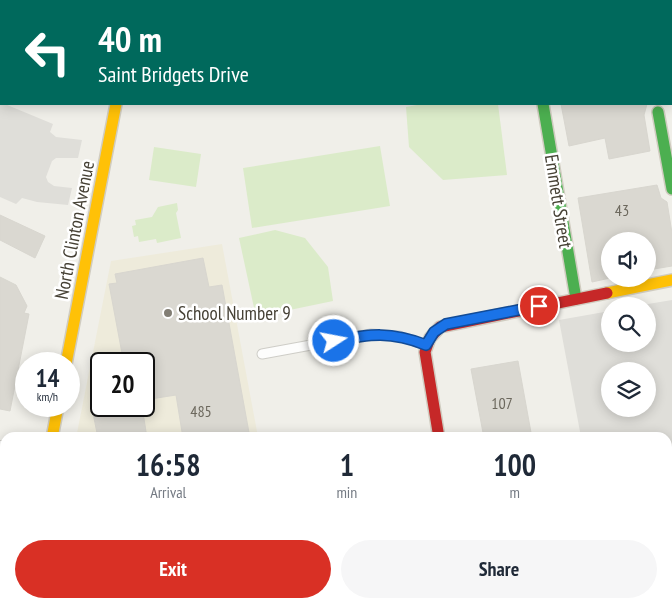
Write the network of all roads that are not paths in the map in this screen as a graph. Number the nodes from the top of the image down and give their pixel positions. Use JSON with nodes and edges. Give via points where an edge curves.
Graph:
{"nodes":[{"id":1,"x":116,"y":105,"type":"edge"},
{"id":2,"x":543,"y":105,"type":"edge"},
{"id":3,"x":658,"y":112,"type":"dead end"},
{"id":4,"x":672,"y":189,"type":"edge"},
{"id":5,"x":672,"y":280,"type":"edge"},
{"id":6,"x":576,"y":299,"type":"junction"},
{"id":7,"x":426,"y":345,"type":"junction"},
{"id":8,"x":68,"y":352,"type":"edge"},
{"id":9,"x":262,"y":354,"type":"dead end"},
{"id":10,"x":56,"y":417,"type":"edge"},
{"id":11,"x":53,"y":432,"type":"edge"},
{"id":12,"x":438,"y":432,"type":"edge"}],
"edges":[{"from":1,"to":8,"type":"street","name":"North Clinton Avenue"},
{"from":2,"to":6,"type":"street","name":"Emmett Street"},
{"from":3,"to":4,"type":"street"},
{"from":5,"to":6,"type":"street"},
{"from":6,"to":7,"type":"street","via":[[446,324],[434,332]]},
{"from":7,"to":9,"type":"lane","via":[[399,336],[371,334]]},
{"from":7,"to":12,"type":"street","via":[[425,360]]},
{"from":10,"to":11,"type":"street"}]}
